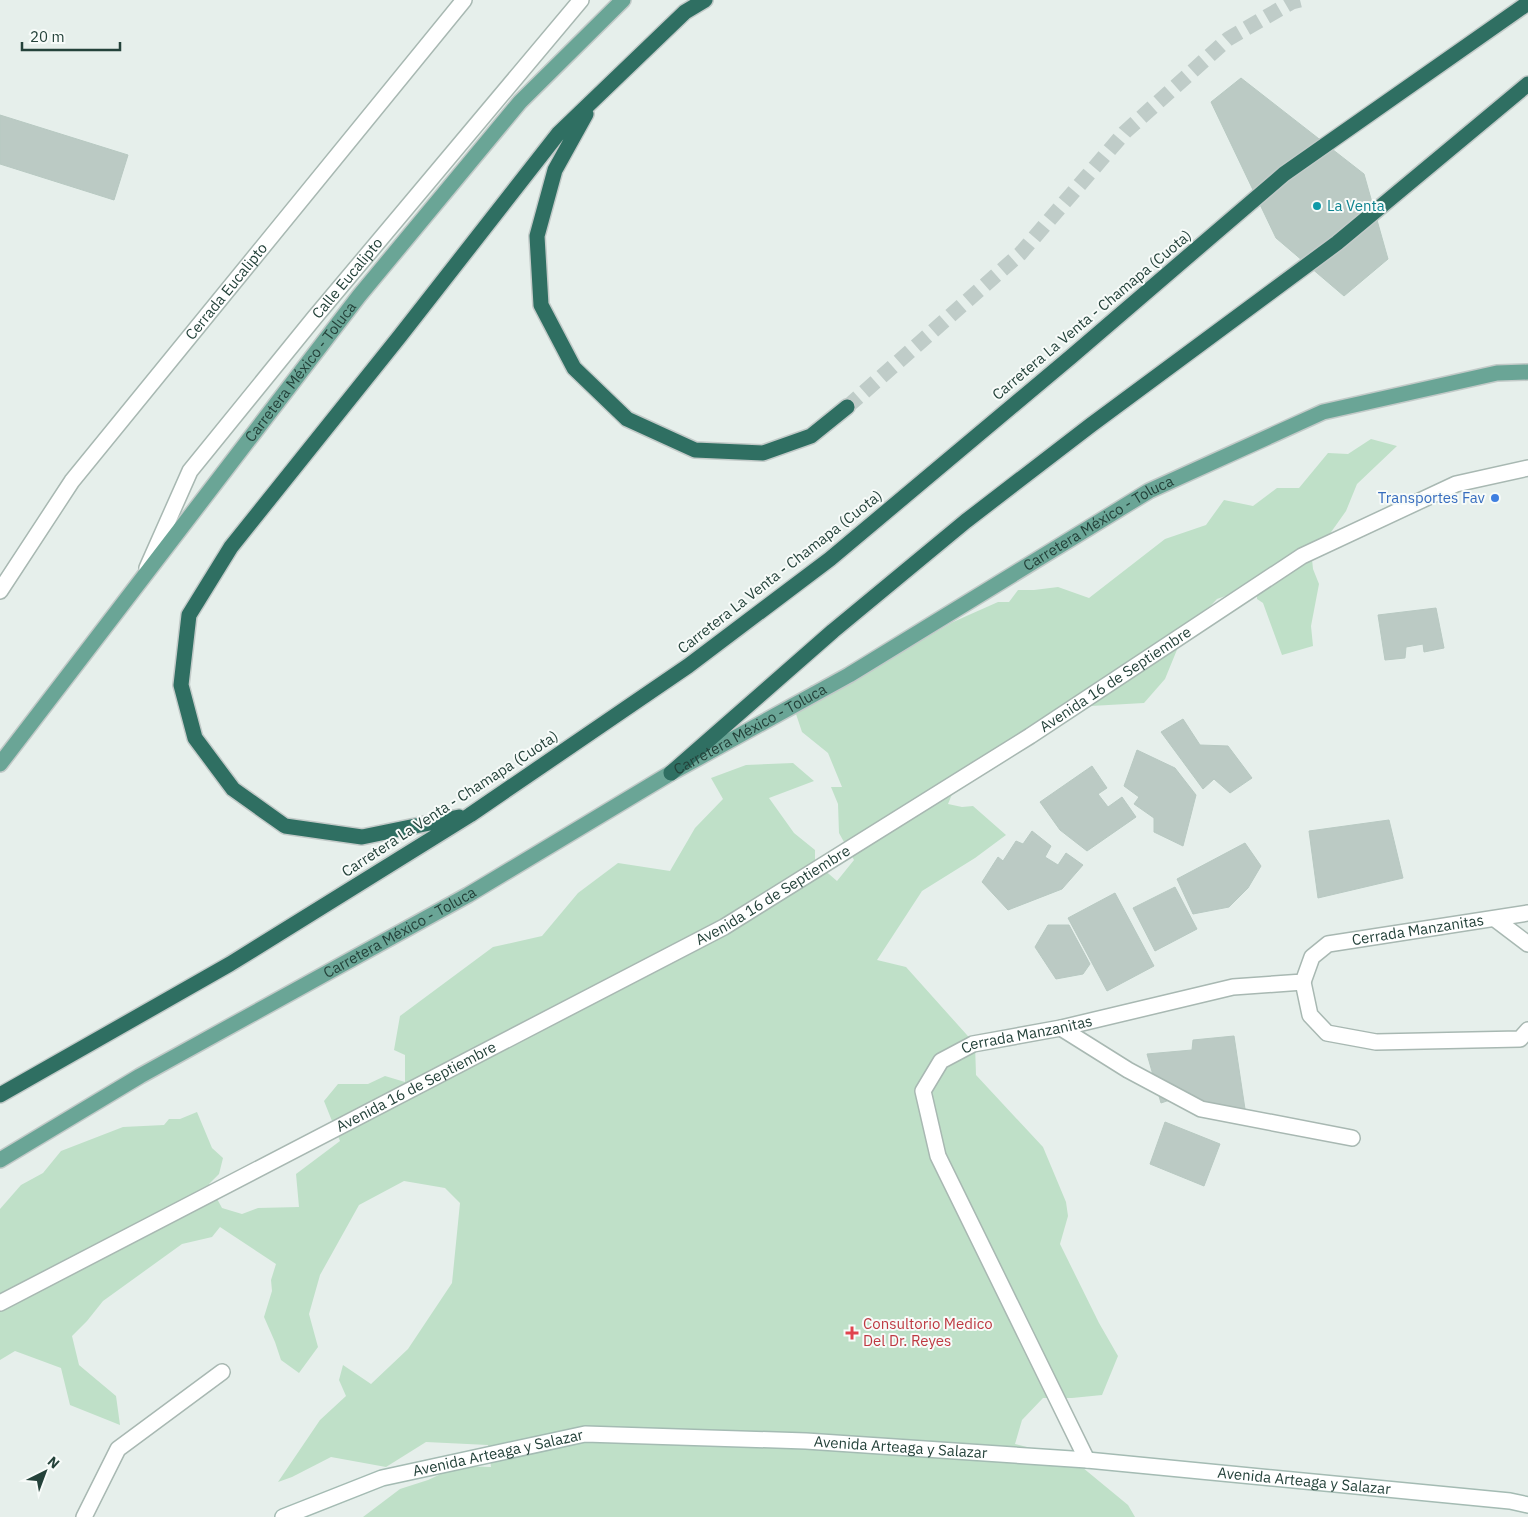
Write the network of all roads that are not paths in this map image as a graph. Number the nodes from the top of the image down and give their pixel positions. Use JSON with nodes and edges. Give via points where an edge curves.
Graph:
{"nodes":[{"id":1,"x":464,"y":0,"type":"edge"},
{"id":2,"x":581,"y":0,"type":"edge"},
{"id":3,"x":623,"y":0,"type":"edge"},
{"id":4,"x":705,"y":0,"type":"edge"},
{"id":5,"x":1528,"y":3,"type":"edge"},
{"id":6,"x":1528,"y":84,"type":"edge"},
{"id":7,"x":594,"y":100,"type":"junction"},
{"id":8,"x":1528,"y":372,"type":"edge"},
{"id":9,"x":846,"y":407,"type":"tunnel mouth"},
{"id":10,"x":1528,"y":468,"type":"edge"},
{"id":11,"x":143,"y":576,"type":"junction"},
{"id":12,"x":0,"y":591,"type":"edge"},
{"id":13,"x":0,"y":764,"type":"edge"},
{"id":14,"x":671,"y":773,"type":"junction"},
{"id":15,"x":470,"y":815,"type":"junction"},
{"id":16,"x":1528,"y":913,"type":"edge"},
{"id":17,"x":1495,"y":919,"type":"junction"},
{"id":18,"x":1528,"y":944,"type":"edge"},
{"id":19,"x":1303,"y":982,"type":"junction"},
{"id":20,"x":1061,"y":1028,"type":"junction"},
{"id":21,"x":1528,"y":1030,"type":"edge"},
{"id":22,"x":0,"y":1095,"type":"edge"},
{"id":23,"x":1352,"y":1138,"type":"dead end"},
{"id":24,"x":0,"y":1160,"type":"edge"},
{"id":25,"x":0,"y":1303,"type":"edge"},
{"id":26,"x":222,"y":1372,"type":"dead end"},
{"id":27,"x":1086,"y":1460,"type":"junction"},
{"id":28,"x":1528,"y":1505,"type":"edge"},
{"id":29,"x":84,"y":1517,"type":"edge"},
{"id":30,"x":283,"y":1517,"type":"edge"}],
"edges":[{"from":1,"to":12,"type":"street","name":"Cerrada Eucalipto","via":[[72,481]]},
{"from":2,"to":11,"type":"street","name":"Calle Eucalipto","via":[[190,471]]},
{"from":3,"to":11,"type":"main road","name":"Carretera México - Toluca","via":[[520,102],[359,296]]},
{"from":4,"to":7,"type":"highway","via":[[684,12]]},
{"from":5,"to":15,"type":"highway","name":"Carretera La Venta - Chamapa (Cuota)","via":[[1284,174],[830,559],[688,666]]},
{"from":6,"to":14,"type":"highway","via":[[1337,243],[966,521],[833,631]]},
{"from":7,"to":9,"type":"highway","via":[[554,170],[537,236],[541,305],[574,368],[627,420],[695,450],[763,453],[811,436]]},
{"from":7,"to":15,"type":"highway","via":[[558,134],[231,547],[189,615],[181,685],[196,738],[233,788],[285,826],[362,837]]},
{"from":8,"to":14,"type":"main road","name":"Carretera México - Toluca","via":[[1497,373],[1323,412],[1149,491],[849,676]]},
{"from":10,"to":25,"type":"street","name":"Avenida 16 de Septiembre","via":[[1456,484],[1302,556],[1030,736],[724,927]]},
{"from":11,"to":13,"type":"main road","name":"Carretera México - Toluca"},
{"from":14,"to":24,"type":"main road","name":"Carretera México - Toluca","via":[[468,895],[140,1076]]},
{"from":15,"to":22,"type":"highway","name":"Carretera La Venta - Chamapa (Cuota)","via":[[230,964]]},
{"from":16,"to":17,"type":"street","name":"Cerrada Manzanitas"},
{"from":17,"to":18,"type":"street"},
{"from":17,"to":19,"type":"street","name":"Cerrada Manzanitas","via":[[1328,944],[1312,957]]},
{"from":19,"to":20,"type":"street","name":"Cerrada Manzanitas","via":[[1233,987]]},
{"from":19,"to":21,"type":"street","via":[[1310,1015],[1327,1033],[1376,1042],[1520,1038]]},
{"from":20,"to":23,"type":"street","via":[[1128,1070],[1201,1109]]},
{"from":20,"to":27,"type":"street","name":"Cerrada Manzanitas","via":[[973,1044],[941,1061],[923,1091],[938,1156]]},
{"from":26,"to":29,"type":"street","via":[[118,1449]]},
{"from":27,"to":28,"type":"street","name":"Avenida Arteaga y Salazar"},
{"from":27,"to":30,"type":"street","name":"Avenida Arteaga y Salazar","via":[[806,1441],[585,1434],[382,1478]]}]}
